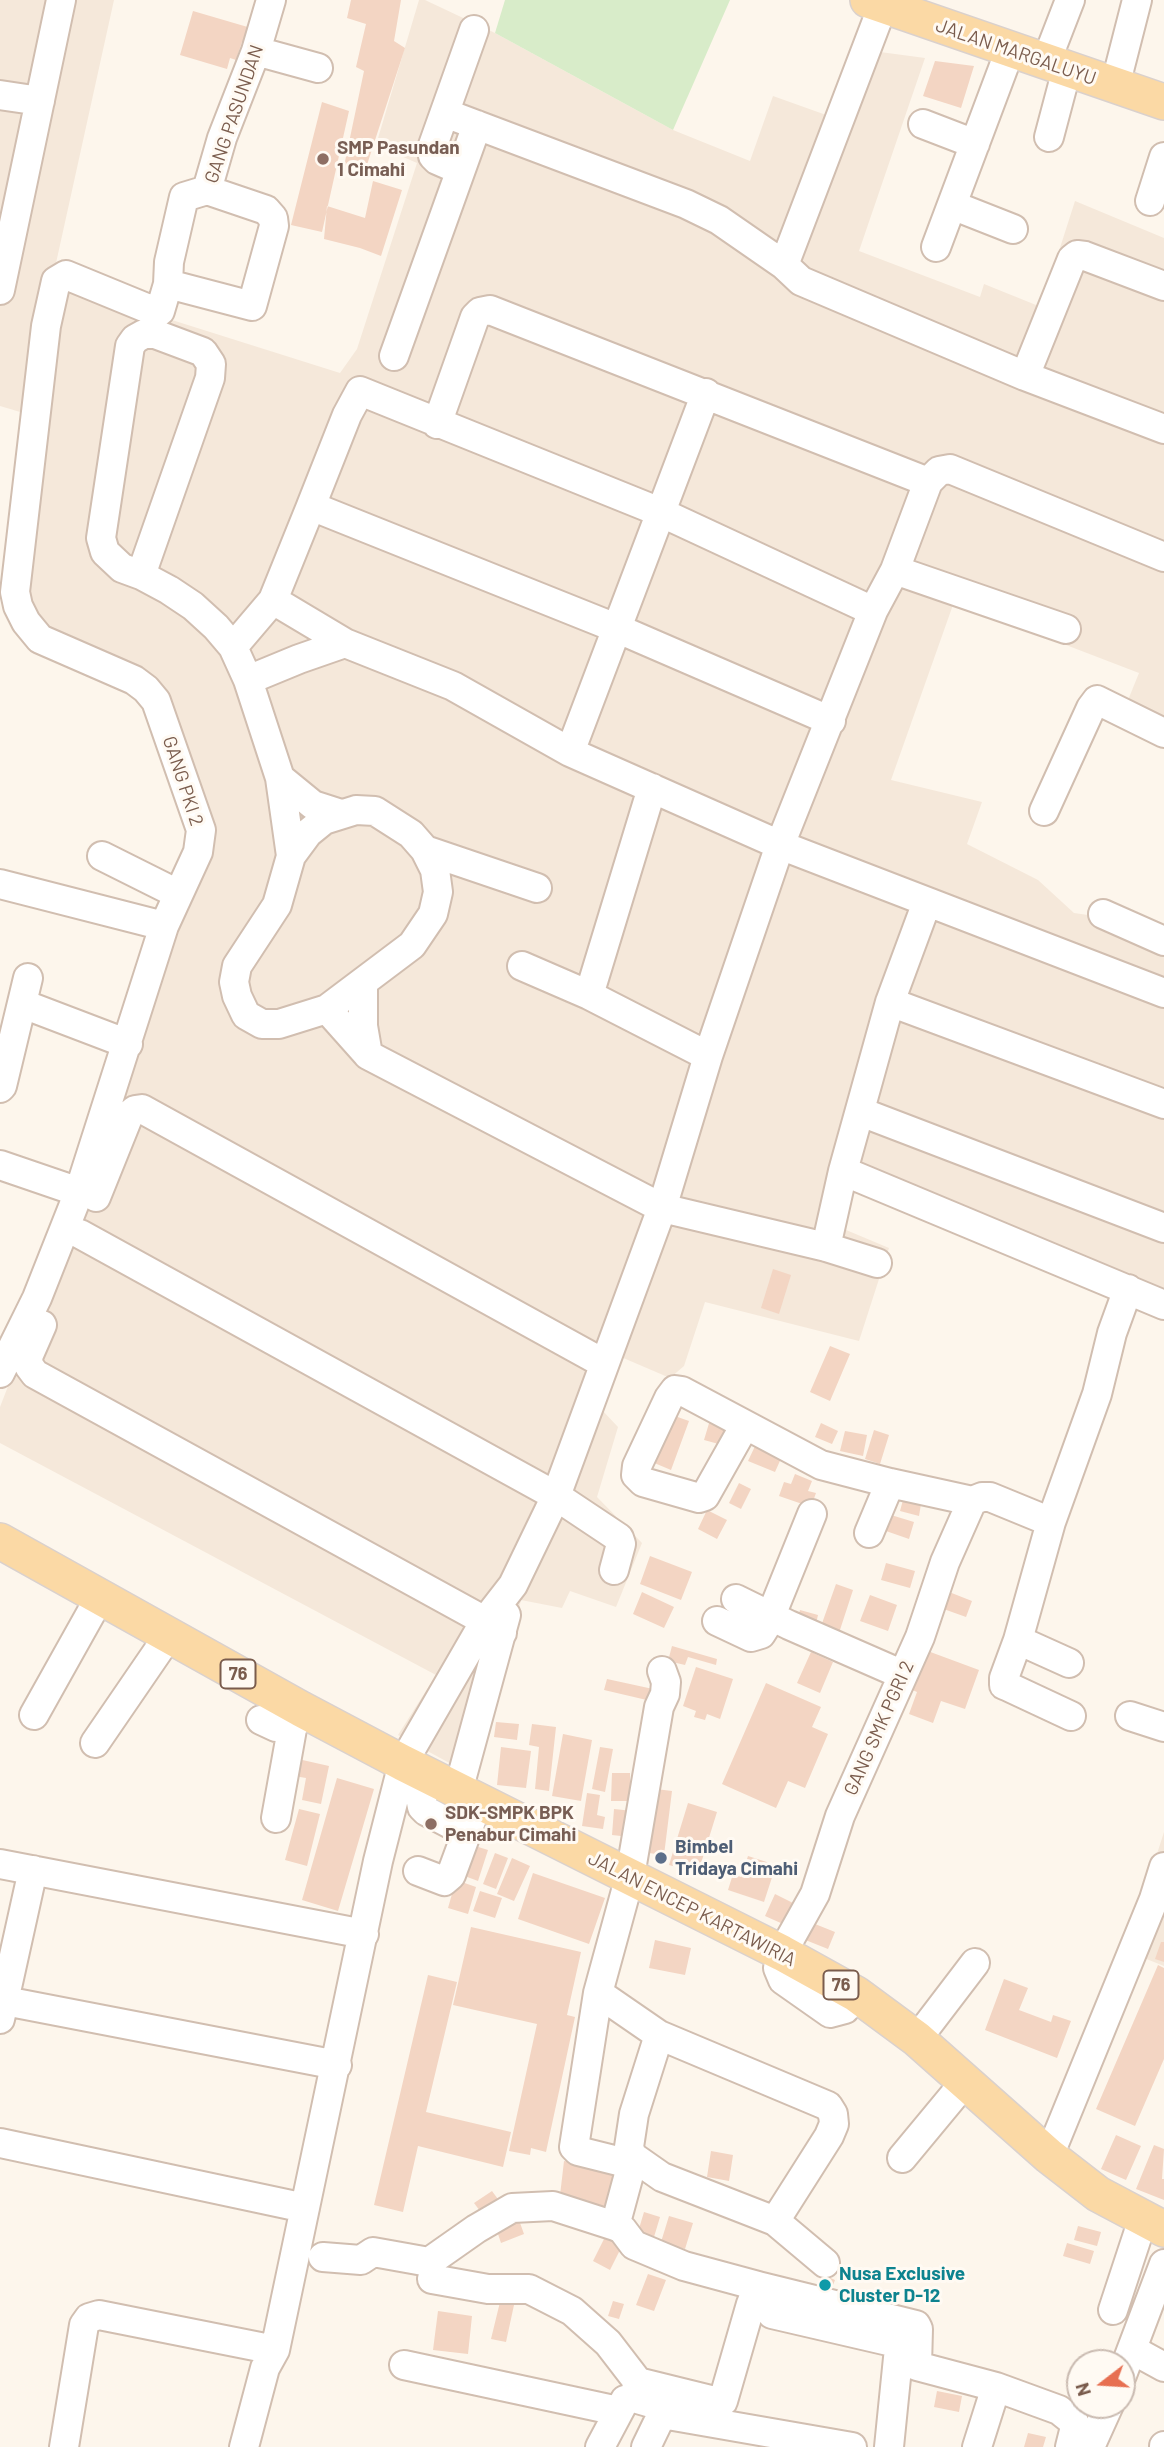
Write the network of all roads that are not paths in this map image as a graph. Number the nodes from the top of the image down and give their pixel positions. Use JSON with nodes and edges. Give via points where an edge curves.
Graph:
{"nodes":[{"id":1,"x":61,"y":0,"type":"edge"},
{"id":2,"x":271,"y":0,"type":"edge"},
{"id":3,"x":1070,"y":0,"type":"edge"},
{"id":4,"x":1137,"y":0,"type":"edge"},
{"id":5,"x":879,"y":2,"type":"edge"},
{"id":6,"x":474,"y":30,"type":"dead end"},
{"id":7,"x":1010,"y":50,"type":"junction"},
{"id":8,"x":256,"y":51,"type":"junction"},
{"id":9,"x":1056,"y":66,"type":"junction"},
{"id":10,"x":318,"y":68,"type":"dead end"},
{"id":11,"x":1115,"y":86,"type":"junction"},
{"id":12,"x":0,"y":94,"type":"edge"},
{"id":13,"x":40,"y":101,"type":"junction"},
{"id":14,"x":1164,"y":102,"type":"edge"},
{"id":15,"x":445,"y":113,"type":"junction"},
{"id":16,"x":923,"y":124,"type":"dead end"},
{"id":17,"x":477,"y":125,"type":"junction"},
{"id":18,"x":1049,"y":137,"type":"dead end"},
{"id":19,"x":975,"y":144,"type":"junction"},
{"id":20,"x":1164,"y":157,"type":"edge"},
{"id":21,"x":460,"y":170,"type":"junction"},
{"id":22,"x":207,"y":191,"type":"junction"},
{"id":23,"x":1150,"y":201,"type":"dead end"},
{"id":24,"x":952,"y":205,"type":"junction"},
{"id":25,"x":6,"y":228,"type":"edge"},
{"id":26,"x":1013,"y":229,"type":"dead end"},
{"id":27,"x":936,"y":247,"type":"dead end"},
{"id":28,"x":784,"y":265,"type":"junction"},
{"id":29,"x":1164,"y":286,"type":"edge"},
{"id":30,"x":0,"y":290,"type":"edge"},
{"id":31,"x":164,"y":299,"type":"junction"},
{"id":32,"x":394,"y":356,"type":"dead end"},
{"id":33,"x":1025,"y":376,"type":"junction"},
{"id":34,"x":706,"y":393,"type":"junction"},
{"id":35,"x":438,"y":424,"type":"junction"},
{"id":36,"x":1164,"y":429,"type":"edge"},
{"id":37,"x":928,"y":482,"type":"junction"},
{"id":38,"x":311,"y":506,"type":"junction"},
{"id":39,"x":660,"y":512,"type":"junction"},
{"id":40,"x":1164,"y":557,"type":"edge"},
{"id":41,"x":895,"y":570,"type":"junction"},
{"id":42,"x":141,"y":575,"type":"junction"},
{"id":43,"x":273,"y":600,"type":"junction"},
{"id":44,"x":873,"y":611,"type":"junction"},
{"id":45,"x":616,"y":628,"type":"junction"},
{"id":46,"x":1066,"y":629,"type":"dead end"},
{"id":47,"x":345,"y":643,"type":"junction"},
{"id":48,"x":233,"y":647,"type":"junction"},
{"id":49,"x":248,"y":680,"type":"junction"},
{"id":50,"x":831,"y":722,"type":"junction"},
{"id":51,"x":1164,"y":733,"type":"edge"},
{"id":52,"x":570,"y":752,"type":"junction"},
{"id":53,"x":280,"y":778,"type":"junction"},
{"id":54,"x":652,"y":788,"type":"junction"},
{"id":55,"x":1044,"y":811,"type":"dead end"},
{"id":56,"x":341,"y":814,"type":"junction"},
{"id":57,"x":780,"y":845,"type":"junction"},
{"id":58,"x":425,"y":850,"type":"junction"},
{"id":59,"x":102,"y":856,"type":"dead end"},
{"id":60,"x":291,"y":856,"type":"junction"},
{"id":61,"x":0,"y":884,"type":"edge"},
{"id":62,"x":537,"y":888,"type":"dead end"},
{"id":63,"x":178,"y":894,"type":"junction"},
{"id":64,"x":926,"y":902,"type":"junction"},
{"id":65,"x":1103,"y":914,"type":"dead end"},
{"id":66,"x":163,"y":926,"type":"junction"},
{"id":67,"x":1164,"y":941,"type":"edge"},
{"id":68,"x":522,"y":966,"type":"dead end"},
{"id":69,"x":363,"y":982,"type":"junction"},
{"id":70,"x":1164,"y":993,"type":"edge"},
{"id":71,"x":589,"y":995,"type":"junction"},
{"id":72,"x":890,"y":1002,"type":"junction"},
{"id":73,"x":327,"y":1009,"type":"junction"},
{"id":74,"x":128,"y":1044,"type":"junction"},
{"id":75,"x":368,"y":1055,"type":"junction"},
{"id":76,"x":708,"y":1056,"type":"junction"},
{"id":77,"x":0,"y":1088,"type":"edge"},
{"id":78,"x":1164,"y":1104,"type":"edge"},
{"id":79,"x":860,"y":1112,"type":"junction"},
{"id":80,"x":0,"y":1165,"type":"edge"},
{"id":81,"x":844,"y":1171,"type":"junction"},
{"id":82,"x":79,"y":1192,"type":"junction"},
{"id":83,"x":662,"y":1208,"type":"junction"},
{"id":84,"x":1164,"y":1228,"type":"edge"},
{"id":85,"x":80,"y":1234,"type":"junction"},
{"id":86,"x":827,"y":1247,"type":"junction"},
{"id":87,"x":877,"y":1263,"type":"dead end"},
{"id":88,"x":1128,"y":1289,"type":"junction"},
{"id":89,"x":1164,"y":1305,"type":"edge"},
{"id":90,"x":603,"y":1363,"type":"junction"},
{"id":91,"x":0,"y":1374,"type":"edge"},
{"id":92,"x":745,"y":1425,"type":"dead end"},
{"id":93,"x":890,"y":1483,"type":"junction"},
{"id":94,"x":556,"y":1496,"type":"junction"},
{"id":95,"x":972,"y":1501,"type":"junction"},
{"id":96,"x":812,"y":1514,"type":"dead end"},
{"id":97,"x":1051,"y":1522,"type":"junction"},
{"id":98,"x":869,"y":1533,"type":"dead end"},
{"id":99,"x":0,"y":1541,"type":"edge"},
{"id":100,"x":614,"y":1570,"type":"dead end"},
{"id":101,"x":100,"y":1597,"type":"junction"},
{"id":102,"x":736,"y":1599,"type":"dead end"},
{"id":103,"x":771,"y":1615,"type":"junction"},
{"id":104,"x":717,"y":1621,"type":"dead end"},
{"id":105,"x":494,"y":1627,"type":"junction"},
{"id":106,"x":169,"y":1635,"type":"junction"},
{"id":107,"x":1018,"y":1640,"type":"junction"},
{"id":108,"x":1069,"y":1663,"type":"dead end"},
{"id":109,"x":662,"y":1671,"type":"dead end"},
{"id":110,"x":901,"y":1674,"type":"junction"},
{"id":111,"x":282,"y":1709,"type":"junction"},
{"id":112,"x":34,"y":1715,"type":"dead end"},
{"id":113,"x":1070,"y":1716,"type":"dead end"},
{"id":114,"x":1130,"y":1716,"type":"dead end"},
{"id":115,"x":1164,"y":1727,"type":"edge"},
{"id":116,"x":95,"y":1744,"type":"dead end"},
{"id":117,"x":447,"y":1793,"type":"junction"},
{"id":118,"x":276,"y":1818,"type":"dead end"},
{"id":119,"x":0,"y":1864,"type":"edge"},
{"id":120,"x":1164,"y":1867,"type":"edge"},
{"id":121,"x":33,"y":1870,"type":"junction"},
{"id":122,"x":418,"y":1871,"type":"dead end"},
{"id":123,"x":630,"y":1876,"type":"junction"},
{"id":124,"x":364,"y":1934,"type":"junction"},
{"id":125,"x":782,"y":1953,"type":"junction"},
{"id":126,"x":975,"y":1963,"type":"dead end"},
{"id":127,"x":598,"y":1993,"type":"junction"},
{"id":128,"x":2,"y":2010,"type":"edge"},
{"id":129,"x":659,"y":2035,"type":"junction"},
{"id":130,"x":917,"y":2039,"type":"junction"},
{"id":131,"x":337,"y":2065,"type":"junction"},
{"id":132,"x":965,"y":2082,"type":"junction"},
{"id":133,"x":0,"y":2143,"type":"edge"},
{"id":134,"x":1049,"y":2157,"type":"junction"},
{"id":135,"x":902,"y":2158,"type":"dead end"},
{"id":136,"x":305,"y":2208,"type":"junction"},
{"id":137,"x":775,"y":2221,"type":"junction"},
{"id":138,"x":1153,"y":2224,"type":"edge"},
{"id":139,"x":615,"y":2226,"type":"junction"},
{"id":140,"x":323,"y":2257,"type":"dead end"},
{"id":141,"x":825,"y":2263,"type":"dead end"},
{"id":142,"x":1164,"y":2264,"type":"edge"},
{"id":143,"x":1111,"y":2270,"type":"dead end"},
{"id":144,"x":432,"y":2279,"type":"dead end"},
{"id":145,"x":758,"y":2287,"type":"junction"},
{"id":146,"x":1113,"y":2310,"type":"junction"},
{"id":147,"x":772,"y":2314,"type":"dead end"},
{"id":148,"x":1132,"y":2349,"type":"edge"},
{"id":149,"x":1136,"y":2351,"type":"edge"},
{"id":150,"x":270,"y":2359,"type":"junction"},
{"id":151,"x":404,"y":2365,"type":"dead end"},
{"id":152,"x":1164,"y":2367,"type":"edge"},
{"id":153,"x":996,"y":2387,"type":"junction"},
{"id":154,"x":630,"y":2397,"type":"junction"},
{"id":155,"x":662,"y":2414,"type":"junction"},
{"id":156,"x":1103,"y":2419,"type":"edge"},
{"id":157,"x":64,"y":2447,"type":"edge"},
{"id":158,"x":244,"y":2447,"type":"edge"},
{"id":159,"x":600,"y":2447,"type":"edge"},
{"id":160,"x":646,"y":2447,"type":"edge"},
{"id":161,"x":852,"y":2447,"type":"edge"},
{"id":162,"x":889,"y":2447,"type":"edge"},
{"id":163,"x":977,"y":2447,"type":"edge"},
{"id":164,"x":1070,"y":2447,"type":"edge"},
{"id":165,"x":1090,"y":2447,"type":"edge"}],
"edges":[{"from":1,"to":13,"type":"street"},
{"from":2,"to":8,"type":"street","name":"GANG PASUNDAN"},
{"from":3,"to":9,"type":"street"},
{"from":4,"to":11,"type":"street"},
{"from":5,"to":7,"type":"main road","name":"JALAN MARGALUYU"},
{"from":5,"to":28,"type":"street"},
{"from":6,"to":15,"type":"street"},
{"from":7,"to":9,"type":"main road","name":"JALAN MARGALUYU"},
{"from":7,"to":19,"type":"street"},
{"from":8,"to":10,"type":"street"},
{"from":8,"to":22,"type":"street","name":"GANG PASUNDAN"},
{"from":9,"to":11,"type":"main road","name":"JALAN MARGALUYU"},
{"from":9,"to":18,"type":"street"},
{"from":11,"to":14,"type":"main road","name":"JALAN MARGALUYU"},
{"from":12,"to":13,"type":"street"},
{"from":13,"to":25,"type":"street"},
{"from":15,"to":17,"type":"street"},
{"from":15,"to":21,"type":"street","via":[[433,156]]},
{"from":16,"to":19,"type":"street"},
{"from":17,"to":21,"type":"street"},
{"from":17,"to":28,"type":"street","via":[[686,204],[719,220]]},
{"from":19,"to":24,"type":"street"},
{"from":20,"to":23,"type":"street"},
{"from":21,"to":32,"type":"street"},
{"from":22,"to":31,"type":"street","via":[[184,197]]},
{"from":22,"to":31,"type":"street","name":"GANG PASUNDAN","via":[[266,210],[273,218],[252,306]]},
{"from":24,"to":26,"type":"street"},
{"from":24,"to":27,"type":"street"},
{"from":25,"to":30,"type":"street"},
{"from":28,"to":33,"type":"street","via":[[801,281]]},
{"from":29,"to":33,"type":"street","via":[[1077,255]]},
{"from":31,"to":63,"type":"street","name":"GANG PKI 2","via":[[144,307],[66,275],[56,281],[46,326],[15,592],[26,622],[40,639],[134,680],[156,701],[201,830],[198,852]]},
{"from":33,"to":36,"type":"street"},
{"from":34,"to":35,"type":"street","via":[[490,310],[475,317]]},
{"from":34,"to":37,"type":"street"},
{"from":34,"to":39,"type":"street"},
{"from":35,"to":38,"type":"street","via":[[359,391]]},
{"from":35,"to":39,"type":"street"},
{"from":37,"to":40,"type":"street","via":[[939,471],[950,469]]},
{"from":37,"to":41,"type":"street"},
{"from":38,"to":43,"type":"street"},
{"from":38,"to":45,"type":"street"},
{"from":39,"to":44,"type":"street"},
{"from":39,"to":45,"type":"street"},
{"from":41,"to":44,"type":"street"},
{"from":41,"to":46,"type":"street"},
{"from":42,"to":42,"type":"street","via":[[122,568],[105,552],[101,538],[130,346],[144,334],[155,334],[203,352],[211,364]]},
{"from":42,"to":48,"type":"street","via":[[193,606]]},
{"from":43,"to":47,"type":"street"},
{"from":43,"to":48,"type":"street"},
{"from":44,"to":50,"type":"street"},
{"from":45,"to":50,"type":"street"},
{"from":45,"to":52,"type":"street"},
{"from":47,"to":49,"type":"street"},
{"from":47,"to":52,"type":"street","via":[[453,686]]},
{"from":48,"to":49,"type":"street"},
{"from":49,"to":53,"type":"street"},
{"from":50,"to":57,"type":"street"},
{"from":51,"to":55,"type":"street","via":[[1097,700]]},
{"from":52,"to":54,"type":"street"},
{"from":53,"to":56,"type":"street","via":[[313,805]]},
{"from":53,"to":60,"type":"street"},
{"from":54,"to":57,"type":"street"},
{"from":54,"to":71,"type":"street"},
{"from":56,"to":58,"type":"street","via":[[375,811],[411,834]]},
{"from":56,"to":60,"type":"street","via":[[308,833]]},
{"from":57,"to":64,"type":"street"},
{"from":57,"to":76,"type":"street"},
{"from":58,"to":62,"type":"street"},
{"from":58,"to":69,"type":"street","via":[[435,870],[438,892],[433,914],[412,945]]},
{"from":59,"to":63,"type":"street"},
{"from":60,"to":73,"type":"street","via":[[277,905],[237,966],[237,996],[246,1015],[262,1024],[279,1024]]},
{"from":61,"to":66,"type":"street"},
{"from":63,"to":66,"type":"street","name":"GANG PKI 2"},
{"from":64,"to":70,"type":"street"},
{"from":64,"to":72,"type":"street"},
{"from":65,"to":67,"type":"street"},
{"from":66,"to":74,"type":"street","name":"GANG PKI 2"},
{"from":68,"to":71,"type":"street"},
{"from":69,"to":73,"type":"street"},
{"from":69,"to":75,"type":"street"},
{"from":71,"to":76,"type":"street"},
{"from":72,"to":78,"type":"street"},
{"from":72,"to":79,"type":"street"},
{"from":73,"to":75,"type":"street"},
{"from":74,"to":77,"type":"street","via":[[26,991]]},
{"from":74,"to":82,"type":"street","name":"GANG PKI 2"},
{"from":75,"to":83,"type":"street"},
{"from":76,"to":83,"type":"street"},
{"from":79,"to":81,"type":"street"},
{"from":79,"to":84,"type":"street"},
{"from":80,"to":82,"type":"street"},
{"from":81,"to":86,"type":"street"},
{"from":81,"to":88,"type":"street"},
{"from":82,"to":91,"type":"street","name":"GANG PKI 2","via":[[37,1298]]},
{"from":83,"to":86,"type":"street"},
{"from":83,"to":90,"type":"street"},
{"from":85,"to":90,"type":"street","via":[[129,1115],[142,1109]]},
{"from":85,"to":94,"type":"street"},
{"from":85,"to":105,"type":"street","via":[[28,1357],[35,1374]]},
{"from":86,"to":87,"type":"street"},
{"from":88,"to":89,"type":"street"},
{"from":88,"to":97,"type":"street","via":[[1097,1394]]},
{"from":90,"to":94,"type":"street"},
{"from":92,"to":93,"type":"street","via":[[821,1465]]},
{"from":93,"to":95,"type":"street"},
{"from":93,"to":98,"type":"street"},
{"from":94,"to":100,"type":"street","via":[[619,1538]]},
{"from":94,"to":105,"type":"street"},
{"from":95,"to":97,"type":"street","via":[[990,1497]]},
{"from":95,"to":110,"type":"street","name":"GANG SMK PGRI 2","via":[[920,1637]]},
{"from":96,"to":103,"type":"street"},
{"from":97,"to":107,"type":"street"},
{"from":99,"to":101,"type":"main road","name":"JALAN ENCEP KARTAWIRIA","number":"76"},
{"from":101,"to":106,"type":"main road","name":"JALAN ENCEP KARTAWIRIA","number":"76"},
{"from":101,"to":112,"type":"street"},
{"from":102,"to":103,"type":"street"},
{"from":103,"to":104,"type":"street","via":[[757,1637]]},
{"from":103,"to":110,"type":"street"},
{"from":105,"to":117,"type":"street"},
{"from":105,"to":117,"type":"street"},
{"from":106,"to":111,"type":"main road","name":"JALAN ENCEP KARTAWIRIA","number":"76"},
{"from":106,"to":116,"type":"street"},
{"from":107,"to":108,"type":"street"},
{"from":107,"to":113,"type":"street","via":[[1004,1685]]},
{"from":109,"to":123,"type":"street","via":[[666,1688]]},
{"from":110,"to":125,"type":"street","name":"GANG SMK PGRI 2","via":[[840,1816],[815,1894]]},
{"from":111,"to":117,"type":"main road","name":"JALAN ENCEP KARTAWIRIA","number":"76"},
{"from":111,"to":118,"type":"street","via":[[292,1729]]},
{"from":114,"to":115,"type":"street"},
{"from":117,"to":122,"type":"street","via":[[452,1875],[444,1881]]},
{"from":117,"to":123,"type":"main road","name":"JALAN ENCEP KARTAWIRIA","number":"76"},
{"from":117,"to":124,"type":"street","via":[[378,1861]]},
{"from":119,"to":121,"type":"street"},
{"from":120,"to":134,"type":"street"},
{"from":121,"to":124,"type":"street"},
{"from":121,"to":128,"type":"street"},
{"from":123,"to":125,"type":"main road","name":"JALAN ENCEP KARTAWIRIA","number":"76"},
{"from":123,"to":127,"type":"street"},
{"from":124,"to":131,"type":"street"},
{"from":125,"to":130,"type":"main road","name":"JALAN ENCEP KARTAWIRIA","number":"76","via":[[856,1994]]},
{"from":126,"to":130,"type":"street"},
{"from":127,"to":129,"type":"street"},
{"from":127,"to":139,"type":"street","via":[[575,2147],[630,2164]]},
{"from":128,"to":131,"type":"street"},
{"from":129,"to":137,"type":"street","via":[[634,2114],[632,2156],[662,2178]]},
{"from":129,"to":137,"type":"street","via":[[828,2106],[833,2114],[829,2136]]},
{"from":130,"to":132,"type":"main road","name":"JALAN ENCEP KARTAWIRIA","number":"76"},
{"from":131,"to":136,"type":"street"},
{"from":132,"to":134,"type":"main road","name":"JALAN ENCEP KARTAWIRIA","number":"76"},
{"from":132,"to":135,"type":"street"},
{"from":133,"to":136,"type":"street"},
{"from":134,"to":138,"type":"main road","name":"JALAN ENCEP KARTAWIRIA","number":"76","via":[[1098,2194]]},
{"from":136,"to":150,"type":"street"},
{"from":137,"to":141,"type":"street"},
{"from":138,"to":146,"type":"street"},
{"from":139,"to":140,"type":"street","via":[[553,2206],[512,2208],[429,2262],[373,2252],[361,2260]]},
{"from":139,"to":145,"type":"street","via":[[634,2245],[684,2266]]},
{"from":142,"to":148,"type":"street"},
{"from":143,"to":146,"type":"street","via":[[1101,2304]]},
{"from":144,"to":154,"type":"street","via":[[488,2289],[528,2289],[572,2311],[608,2343]]},
{"from":145,"to":153,"type":"street","via":[[916,2325],[919,2368]]},
{"from":145,"to":154,"type":"street","via":[[723,2401]]},
{"from":146,"to":148,"type":"street"},
{"from":147,"to":162,"type":"street","via":[[897,2343]]},
{"from":149,"to":152,"type":"street"},
{"from":150,"to":157,"type":"street","via":[[99,2315],[89,2318],[84,2325]]},
{"from":150,"to":158,"type":"street"},
{"from":151,"to":154,"type":"street"},
{"from":153,"to":163,"type":"street"},
{"from":153,"to":164,"type":"street","via":[[1069,2417],[1075,2427]]},
{"from":154,"to":155,"type":"street","via":[[658,2405]]},
{"from":154,"to":159,"type":"street"},
{"from":155,"to":160,"type":"street"},
{"from":155,"to":161,"type":"street"},
{"from":156,"to":165,"type":"street"}]}
